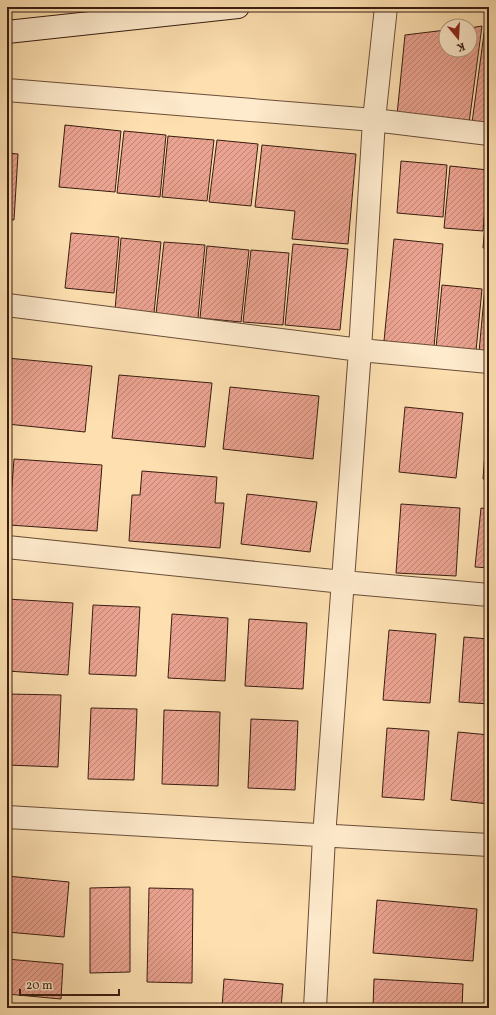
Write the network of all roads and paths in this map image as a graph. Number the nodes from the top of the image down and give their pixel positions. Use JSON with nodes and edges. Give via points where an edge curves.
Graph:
{"nodes":[{"id":1,"x":238,"y":7,"type":"edge"},
{"id":2,"x":386,"y":7,"type":"edge"},
{"id":3,"x":7,"y":32,"type":"edge"},
{"id":4,"x":7,"y":90,"type":"edge"},
{"id":5,"x":374,"y":120,"type":"junction"},
{"id":6,"x":489,"y":134,"type":"edge"},
{"id":7,"x":7,"y":306,"type":"edge"},
{"id":8,"x":360,"y":350,"type":"junction"},
{"id":9,"x":489,"y":362,"type":"edge"},
{"id":10,"x":7,"y":547,"type":"edge"},
{"id":11,"x":343,"y":582,"type":"junction"},
{"id":12,"x":489,"y":595,"type":"edge"},
{"id":13,"x":7,"y":817,"type":"edge"},
{"id":14,"x":324,"y":836,"type":"junction"},
{"id":15,"x":489,"y":845,"type":"edge"},
{"id":16,"x":315,"y":1008,"type":"edge"}],
"edges":[{"from":1,"to":3,"type":"street"},
{"from":2,"to":5,"type":"street"},
{"from":4,"to":5,"type":"street"},
{"from":5,"to":6,"type":"street"},
{"from":5,"to":8,"type":"street"},
{"from":7,"to":8,"type":"street"},
{"from":8,"to":9,"type":"street"},
{"from":8,"to":11,"type":"street"},
{"from":10,"to":11,"type":"street"},
{"from":11,"to":12,"type":"street"},
{"from":11,"to":14,"type":"street"},
{"from":13,"to":14,"type":"street"},
{"from":14,"to":15,"type":"street"},
{"from":14,"to":16,"type":"street"}]}
